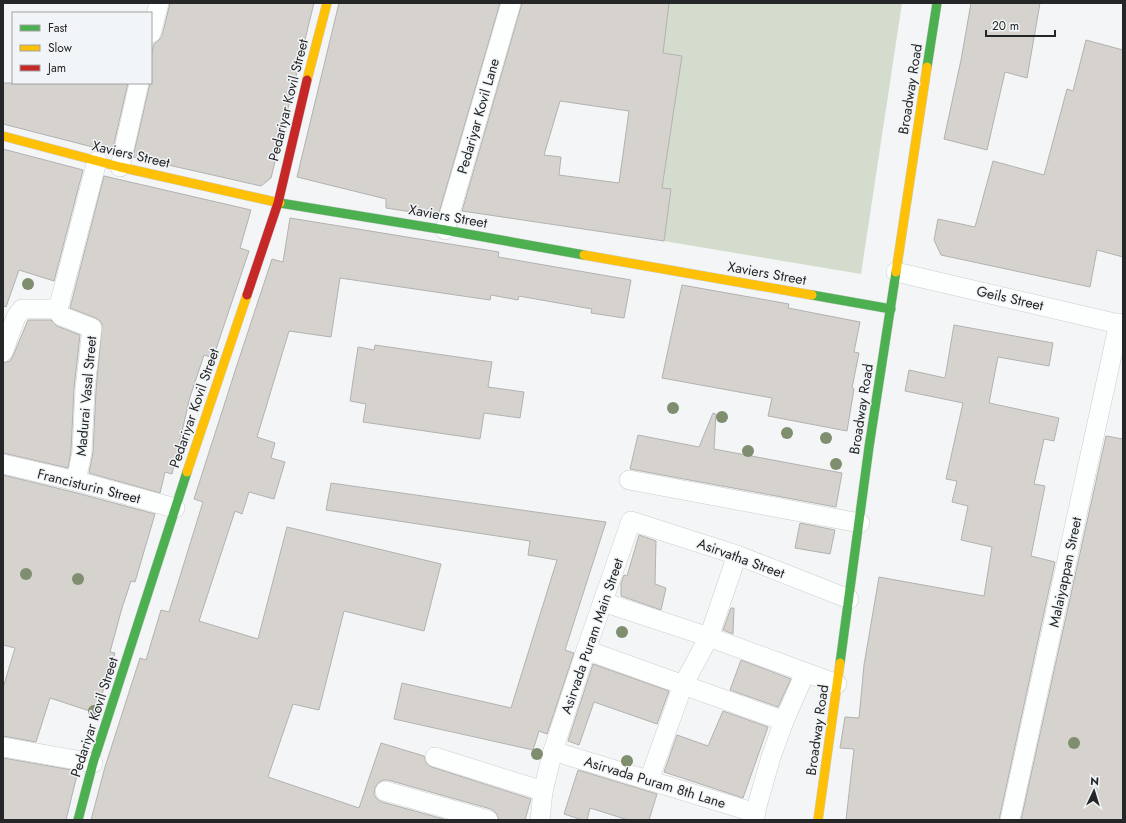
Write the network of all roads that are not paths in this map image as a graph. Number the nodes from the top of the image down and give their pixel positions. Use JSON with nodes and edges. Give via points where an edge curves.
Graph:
{"nodes":[{"id":1,"x":159,"y":3,"type":"edge"},
{"id":2,"x":327,"y":3,"type":"edge"},
{"id":3,"x":511,"y":3,"type":"edge"},
{"id":4,"x":938,"y":3,"type":"edge"},
{"id":5,"x":152,"y":28,"type":"edge"},
{"id":6,"x":139,"y":84,"type":"edge"},
{"id":7,"x":3,"y":136,"type":"edge"},
{"id":8,"x":97,"y":161,"type":"junction"},
{"id":9,"x":120,"y":166,"type":"junction"},
{"id":10,"x":278,"y":203,"type":"junction"},
{"id":11,"x":445,"y":230,"type":"junction"},
{"id":12,"x":896,"y":272,"type":"junction"},
{"id":13,"x":58,"y":309,"type":"junction"},
{"id":14,"x":891,"y":309,"type":"junction"},
{"id":15,"x":1121,"y":324,"type":"edge"},
{"id":16,"x":3,"y":352,"type":"edge"},
{"id":17,"x":3,"y":464,"type":"edge"},
{"id":18,"x":76,"y":480,"type":"junction"},
{"id":19,"x":629,"y":480,"type":"dead end"},
{"id":20,"x":175,"y":508,"type":"junction"},
{"id":21,"x":631,"y":521,"type":"joint"},
{"id":22,"x":860,"y":523,"type":"junction"},
{"id":23,"x":737,"y":554,"type":"junction"},
{"id":24,"x":849,"y":598,"type":"junction"},
{"id":25,"x":603,"y":602,"type":"junction"},
{"id":26,"x":709,"y":637,"type":"junction"},
{"id":27,"x":586,"y":650,"type":"junction"},
{"id":28,"x":805,"y":673,"type":"junction"},
{"id":29,"x":837,"y":684,"type":"junction"},
{"id":30,"x":683,"y":685,"type":"junction"},
{"id":31,"x":784,"y":720,"type":"junction"},
{"id":32,"x":3,"y":747,"type":"edge"},
{"id":33,"x":553,"y":751,"type":"junction"},
{"id":34,"x":435,"y":757,"type":"dead end"},
{"id":35,"x":93,"y":763,"type":"junction"},
{"id":36,"x":649,"y":780,"type":"junction"},
{"id":37,"x":543,"y":790,"type":"junction"},
{"id":38,"x":385,"y":791,"type":"dead end"},
{"id":39,"x":754,"y":816,"type":"edge"},
{"id":40,"x":78,"y":820,"type":"edge"},
{"id":41,"x":488,"y":820,"type":"edge"},
{"id":42,"x":540,"y":820,"type":"edge"},
{"id":43,"x":818,"y":820,"type":"edge"},
{"id":44,"x":1010,"y":820,"type":"edge"}],
"edges":[{"from":1,"to":5,"type":"street"},
{"from":2,"to":10,"type":"street","name":"Pedariyar Kovil Street"},
{"from":3,"to":11,"type":"street","name":"Pedariyar Kovil Lane"},
{"from":4,"to":12,"type":"street","name":"Broadway Road"},
{"from":6,"to":9,"type":"street"},
{"from":7,"to":8,"type":"street","name":"Xaviers Street"},
{"from":8,"to":9,"type":"street","name":"Xaviers Street"},
{"from":8,"to":13,"type":"street"},
{"from":9,"to":10,"type":"street","name":"Xaviers Street"},
{"from":10,"to":11,"type":"street","name":"Xaviers Street"},
{"from":10,"to":20,"type":"street","name":"Pedariyar Kovil Street"},
{"from":11,"to":14,"type":"street","name":"Xaviers Street"},
{"from":12,"to":14,"type":"street","name":"Broadway Road"},
{"from":12,"to":15,"type":"street","name":"Geils Street"},
{"from":13,"to":16,"type":"street","via":[[22,309],[16,317]]},
{"from":13,"to":18,"type":"street","name":"Madurai Vasal Street","via":[[60,316],[92,328],[85,389],[82,452]]},
{"from":14,"to":22,"type":"street","name":"Broadway Road"},
{"from":15,"to":44,"type":"street","name":"Malaiyappan Street"},
{"from":17,"to":18,"type":"street","name":"Francisturin Street"},
{"from":18,"to":20,"type":"street","name":"Francisturin Street"},
{"from":19,"to":22,"type":"street"},
{"from":20,"to":35,"type":"street","name":"Pedariyar Kovil Street"},
{"from":21,"to":23,"type":"street","name":"Asirvatha Street"},
{"from":21,"to":25,"type":"street","name":"Asirvada Puram Main Street"},
{"from":22,"to":24,"type":"street","name":"Broadway Road"},
{"from":23,"to":24,"type":"street","name":"Asirvatha Street"},
{"from":23,"to":26,"type":"street"},
{"from":24,"to":29,"type":"street","name":"Broadway Road"},
{"from":25,"to":26,"type":"street"},
{"from":25,"to":27,"type":"street","name":"Asirvada Puram Main Street"},
{"from":26,"to":28,"type":"street"},
{"from":26,"to":30,"type":"street"},
{"from":27,"to":30,"type":"street"},
{"from":27,"to":33,"type":"street","name":"Asirvada Puram Main Street"},
{"from":28,"to":29,"type":"street"},
{"from":28,"to":31,"type":"street"},
{"from":29,"to":43,"type":"street","name":"Broadway Road"},
{"from":30,"to":31,"type":"street"},
{"from":30,"to":36,"type":"street"},
{"from":31,"to":39,"type":"street"},
{"from":32,"to":35,"type":"street"},
{"from":33,"to":36,"type":"street","name":"Asirvada Puram 8th Lane"},
{"from":33,"to":37,"type":"street","name":"Asirvada Puram Main Street"},
{"from":34,"to":37,"type":"street"},
{"from":35,"to":40,"type":"street","name":"Pedariyar Kovil Street"},
{"from":36,"to":39,"type":"street","name":"Asirvada Puram 8th Lane"},
{"from":37,"to":42,"type":"street","name":"Asirvada Puram Main Street"},
{"from":38,"to":41,"type":"street"}]}
